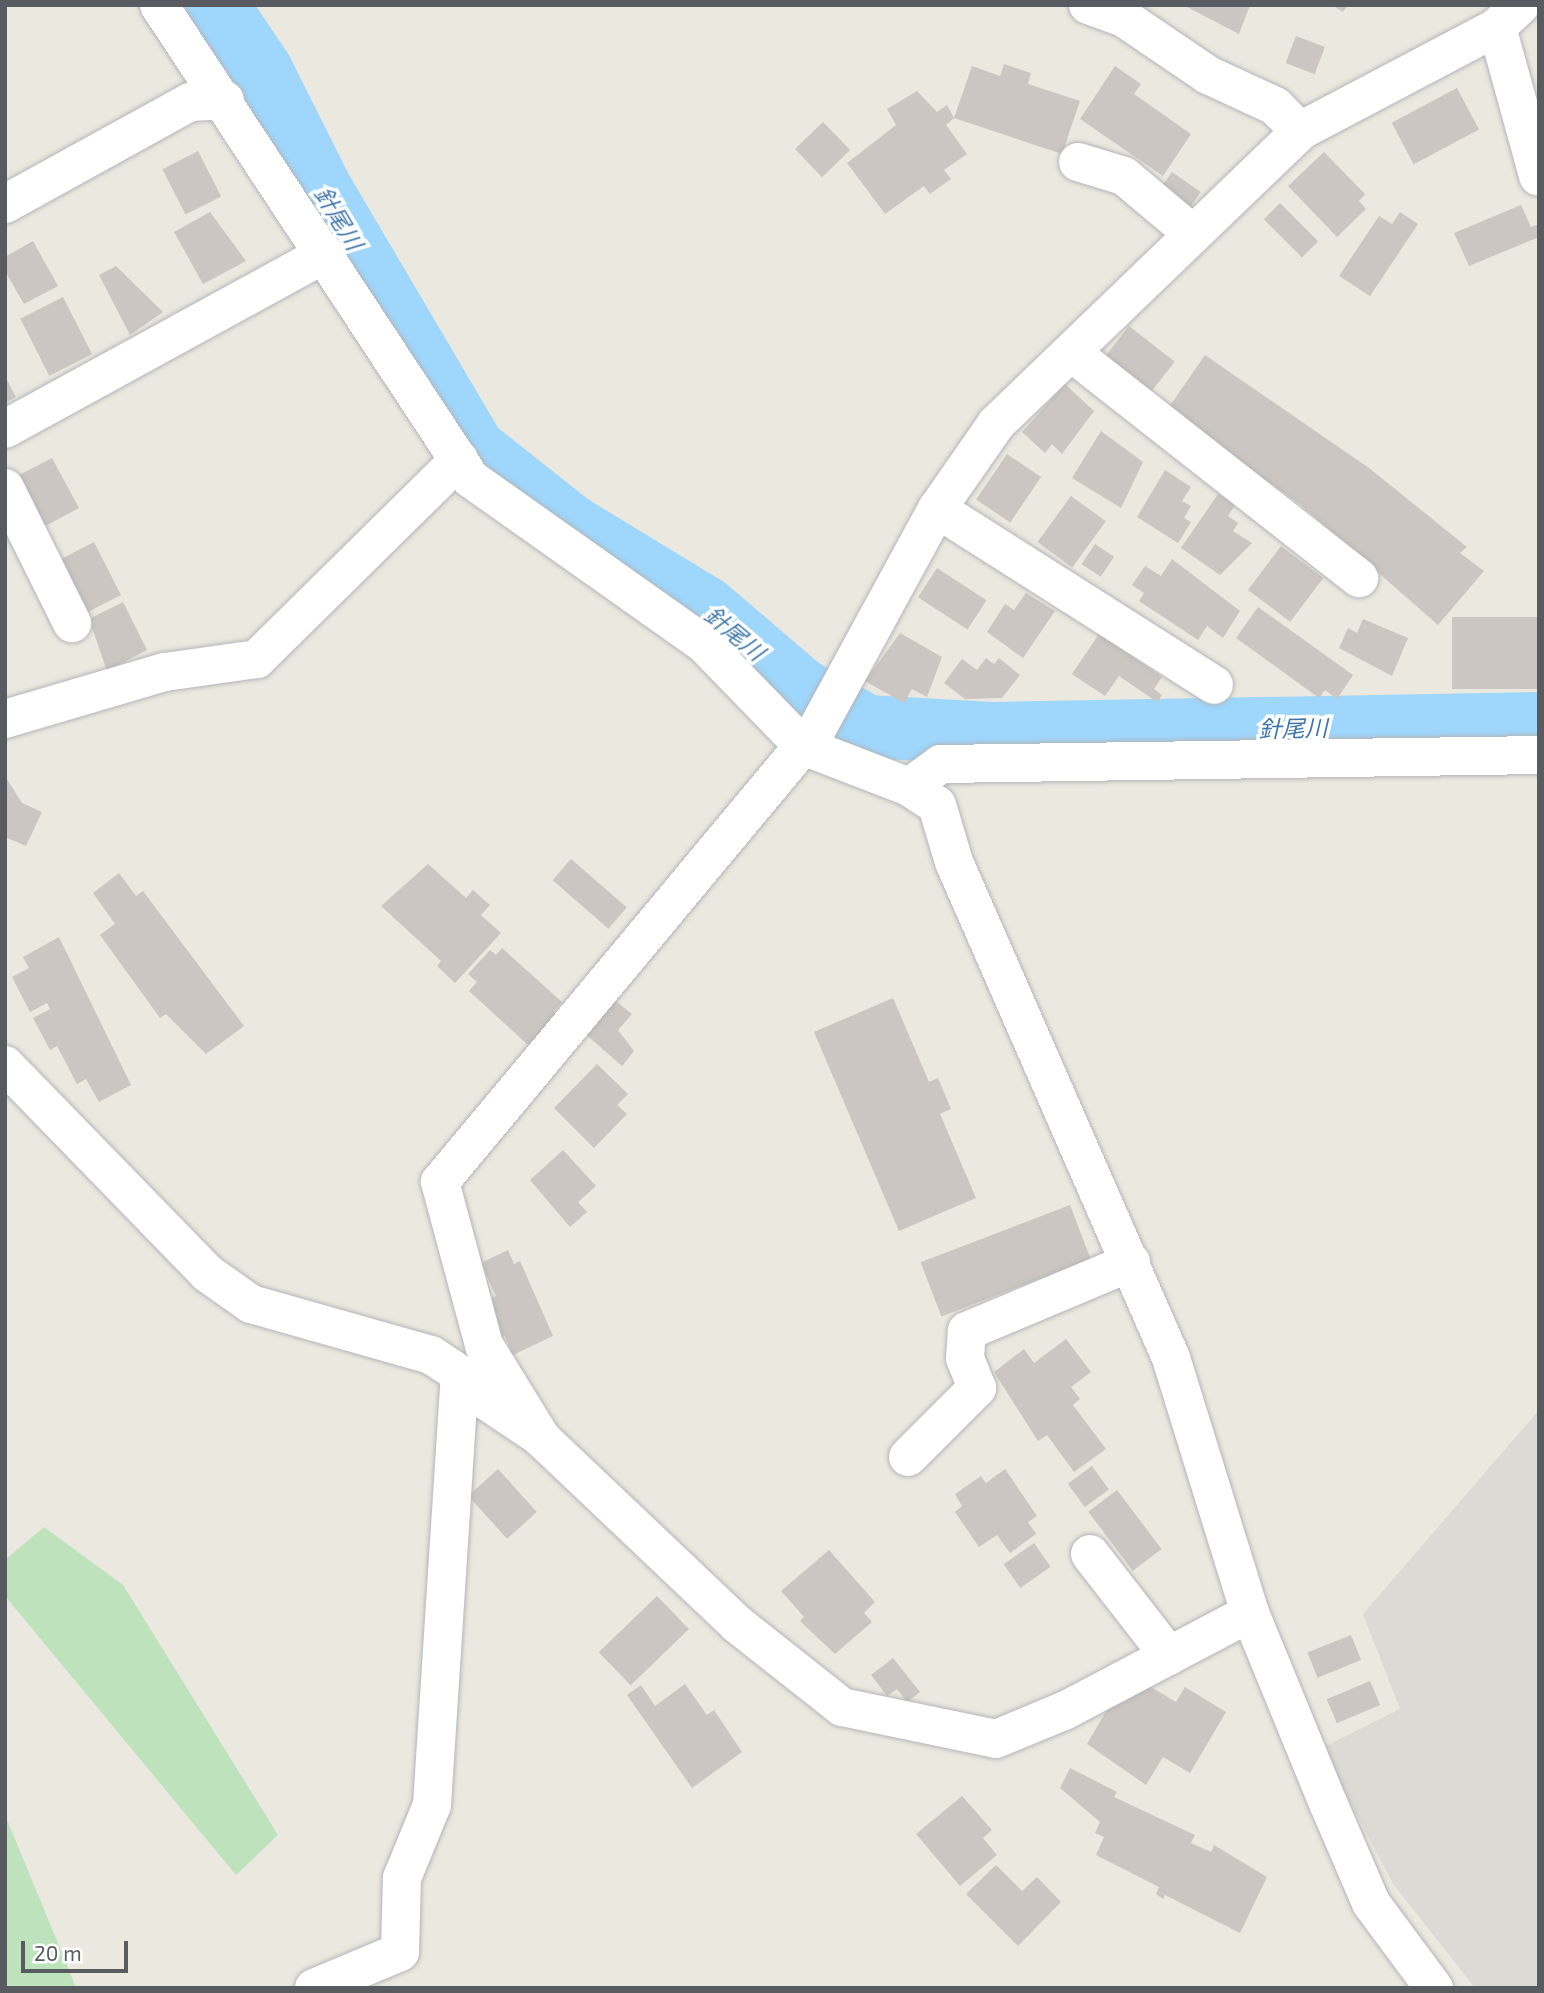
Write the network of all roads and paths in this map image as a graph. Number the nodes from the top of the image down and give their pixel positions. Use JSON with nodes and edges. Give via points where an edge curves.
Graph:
{"nodes":[{"id":1,"x":159,"y":5,"type":"edge"},
{"id":2,"x":1088,"y":5,"type":"edge"},
{"id":3,"x":1513,"y":11,"type":"edge"},
{"id":4,"x":225,"y":100,"type":"junction"},
{"id":5,"x":1300,"y":131,"type":"junction"},
{"id":6,"x":1078,"y":162,"type":"dead end"},
{"id":7,"x":1538,"y":176,"type":"edge"},
{"id":8,"x":5,"y":204,"type":"edge"},
{"id":9,"x":1192,"y":233,"type":"junction"},
{"id":10,"x":325,"y":254,"type":"junction"},
{"id":11,"x":1072,"y":353,"type":"junction"},
{"id":12,"x":5,"y":429,"type":"edge"},
{"id":13,"x":459,"y":460,"type":"junction"},
{"id":14,"x":5,"y":488,"type":"edge"},
{"id":15,"x":937,"y":509,"type":"junction"},
{"id":16,"x":1359,"y":578,"type":"dead end"},
{"id":17,"x":72,"y":623,"type":"dead end"},
{"id":18,"x":1214,"y":685,"type":"dead end"},
{"id":19,"x":5,"y":719,"type":"edge"},
{"id":20,"x":810,"y":737,"type":"junction"},
{"id":21,"x":1539,"y":755,"type":"edge"},
{"id":22,"x":909,"y":787,"type":"junction"},
{"id":23,"x":5,"y":1065,"type":"edge"},
{"id":24,"x":1131,"y":1262,"type":"junction"},
{"id":25,"x":460,"y":1374,"type":"junction"},
{"id":26,"x":542,"y":1438,"type":"junction"},
{"id":27,"x":908,"y":1457,"type":"dead end"},
{"id":28,"x":1090,"y":1554,"type":"dead end"},
{"id":29,"x":1250,"y":1613,"type":"junction"},
{"id":30,"x":1169,"y":1656,"type":"junction"},
{"id":31,"x":314,"y":1988,"type":"edge"},
{"id":32,"x":1434,"y":1988,"type":"edge"}],
"edges":[{"from":1,"to":4,"type":"street"},
{"from":2,"to":5,"type":"street","via":[[1124,18],[1208,75],[1275,106]]},
{"from":3,"to":5,"type":"street"},
{"from":3,"to":7,"type":"street"},
{"from":4,"to":8,"type":"street","via":[[190,102]]},
{"from":4,"to":10,"type":"street"},
{"from":5,"to":9,"type":"street"},
{"from":6,"to":9,"type":"street","via":[[1124,176]]},
{"from":9,"to":11,"type":"street"},
{"from":10,"to":12,"type":"street"},
{"from":10,"to":13,"type":"street"},
{"from":11,"to":15,"type":"street","via":[[996,424]]},
{"from":11,"to":16,"type":"street"},
{"from":13,"to":19,"type":"street","via":[[257,659],[164,672]]},
{"from":13,"to":20,"type":"street","via":[[471,479],[703,643]]},
{"from":14,"to":17,"type":"street"},
{"from":15,"to":18,"type":"street"},
{"from":15,"to":20,"type":"street"},
{"from":20,"to":22,"type":"street"},
{"from":20,"to":26,"type":"street","via":[[440,1182],[484,1345]]},
{"from":21,"to":22,"type":"street","via":[[941,764]]},
{"from":22,"to":24,"type":"street","via":[[937,805],[954,862]]},
{"from":23,"to":25,"type":"street","via":[[207,1273],[251,1304],[430,1354]]},
{"from":24,"to":27,"type":"street","via":[[967,1331],[965,1358],[977,1388]]},
{"from":24,"to":29,"type":"street","via":[[1171,1357]]},
{"from":25,"to":26,"type":"street","via":[[488,1402]]},
{"from":25,"to":31,"type":"street","via":[[432,1805],[402,1878],[400,1952]]},
{"from":26,"to":30,"type":"street","via":[[737,1624],[842,1707],[996,1739]]},
{"from":28,"to":30,"type":"street"},
{"from":29,"to":30,"type":"street"},
{"from":29,"to":32,"type":"street","via":[[1371,1903]]}]}
